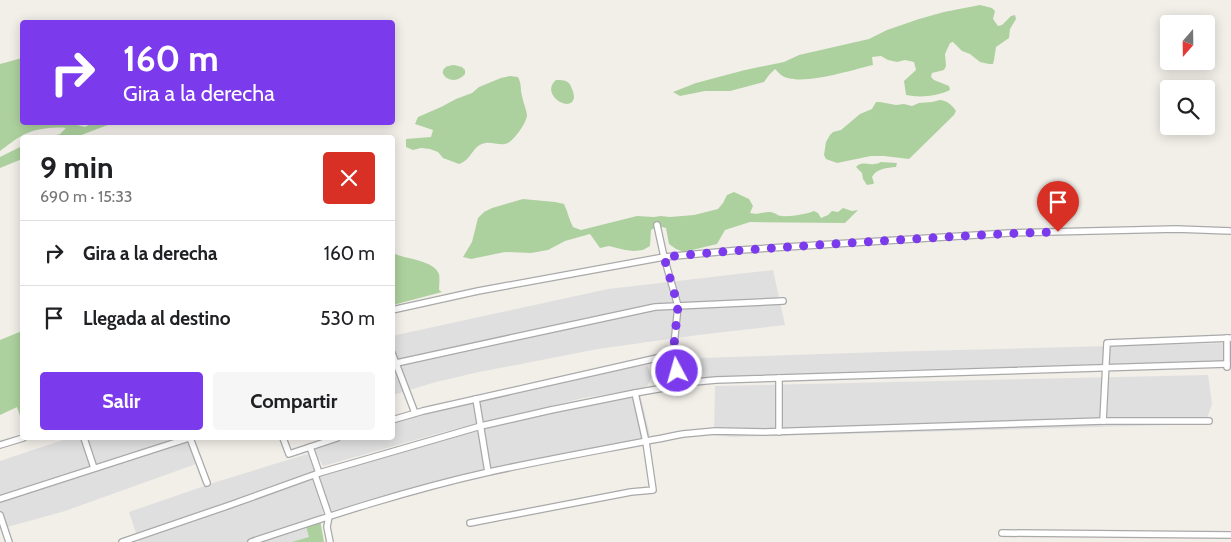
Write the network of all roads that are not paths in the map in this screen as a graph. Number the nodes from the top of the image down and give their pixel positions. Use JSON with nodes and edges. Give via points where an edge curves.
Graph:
{"nodes":[{"id":1,"x":656,"y":225,"type":"dead end"},
{"id":2,"x":1231,"y":231,"type":"edge"},
{"id":3,"x":664,"y":257,"type":"junction"},
{"id":4,"x":783,"y":300,"type":"dead end"},
{"id":5,"x":678,"y":306,"type":"junction"},
{"id":6,"x":395,"y":309,"type":"edge"},
{"id":7,"x":1229,"y":338,"type":"edge"},
{"id":8,"x":679,"y":353,"type":"junction"},
{"id":9,"x":395,"y":364,"type":"edge"},
{"id":10,"x":395,"y":366,"type":"edge"},
{"id":11,"x":1106,"y":370,"type":"junction"},
{"id":12,"x":779,"y":380,"type":"junction"},
{"id":13,"x":679,"y":386,"type":"junction"},
{"id":14,"x":635,"y":393,"type":"junction"},
{"id":15,"x":476,"y":399,"type":"junction"},
{"id":16,"x":414,"y":413,"type":"junction"},
{"id":17,"x":395,"y":419,"type":"edge"},
{"id":18,"x":1103,"y":421,"type":"junction"},
{"id":19,"x":1208,"y":421,"type":"dead end"},
{"id":20,"x":481,"y":426,"type":"junction"},
{"id":21,"x":779,"y":432,"type":"junction"},
{"id":22,"x":20,"y":439,"type":"edge"},
{"id":23,"x":85,"y":440,"type":"edge"},
{"id":24,"x":184,"y":440,"type":"edge"},
{"id":25,"x":191,"y":440,"type":"edge"},
{"id":26,"x":284,"y":440,"type":"edge"},
{"id":27,"x":331,"y":440,"type":"edge"},
{"id":28,"x":646,"y":442,"type":"junction"},
{"id":29,"x":0,"y":445,"type":"edge"},
{"id":30,"x":310,"y":447,"type":"junction"},
{"id":31,"x":94,"y":468,"type":"junction"},
{"id":32,"x":488,"y":472,"type":"junction"},
{"id":33,"x":317,"y":474,"type":"junction"},
{"id":34,"x":206,"y":483,"type":"dead end"},
{"id":35,"x":0,"y":499,"type":"edge"},
{"id":36,"x":0,"y":515,"type":"edge"},
{"id":37,"x":329,"y":516,"type":"junction"},
{"id":38,"x":470,"y":523,"type":"dead end"},
{"id":39,"x":1002,"y":533,"type":"dead end"},
{"id":40,"x":1231,"y":536,"type":"edge"},
{"id":41,"x":144,"y":539,"type":"edge"},
{"id":42,"x":10,"y":542,"type":"edge"},
{"id":43,"x":122,"y":542,"type":"edge"},
{"id":44,"x":251,"y":542,"type":"edge"},
{"id":45,"x":330,"y":542,"type":"edge"}],
"edges":[{"from":1,"to":3,"type":"street"},
{"from":2,"to":3,"type":"street","via":[[1009,233]]},
{"from":3,"to":5,"type":"street"},
{"from":3,"to":6,"type":"street"},
{"from":4,"to":5,"type":"street"},
{"from":5,"to":8,"type":"street","via":[[674,345]]},
{"from":5,"to":9,"type":"street","via":[[655,307]]},
{"from":7,"to":11,"type":"street","via":[[1107,343]]},
{"from":7,"to":11,"type":"street","via":[[1227,366]]},
{"from":8,"to":13,"type":"street"},
{"from":8,"to":15,"type":"street"},
{"from":10,"to":16,"type":"street"},
{"from":11,"to":12,"type":"street"},
{"from":11,"to":18,"type":"street"},
{"from":12,"to":13,"type":"street","via":[[716,380]]},
{"from":12,"to":21,"type":"street"},
{"from":13,"to":14,"type":"street"},
{"from":14,"to":20,"type":"street"},
{"from":14,"to":28,"type":"street"},
{"from":15,"to":16,"type":"street"},
{"from":15,"to":20,"type":"street"},
{"from":16,"to":17,"type":"street"},
{"from":18,"to":19,"type":"street"},
{"from":18,"to":21,"type":"street"},
{"from":20,"to":32,"type":"street"},
{"from":20,"to":33,"type":"street"},
{"from":21,"to":28,"type":"street","via":[[715,431]]},
{"from":22,"to":29,"type":"street"},
{"from":23,"to":31,"type":"street"},
{"from":24,"to":31,"type":"street"},
{"from":25,"to":34,"type":"street"},
{"from":26,"to":30,"type":"street","via":[[289,454]]},
{"from":27,"to":30,"type":"street"},
{"from":28,"to":32,"type":"street"},
{"from":28,"to":38,"type":"street","via":[[653,490]]},
{"from":30,"to":33,"type":"street"},
{"from":31,"to":35,"type":"street"},
{"from":32,"to":37,"type":"street"},
{"from":33,"to":37,"type":"street"},
{"from":33,"to":41,"type":"street"},
{"from":36,"to":42,"type":"street"},
{"from":37,"to":44,"type":"street"},
{"from":37,"to":45,"type":"street"},
{"from":39,"to":40,"type":"street"},
{"from":41,"to":43,"type":"street"}]}
